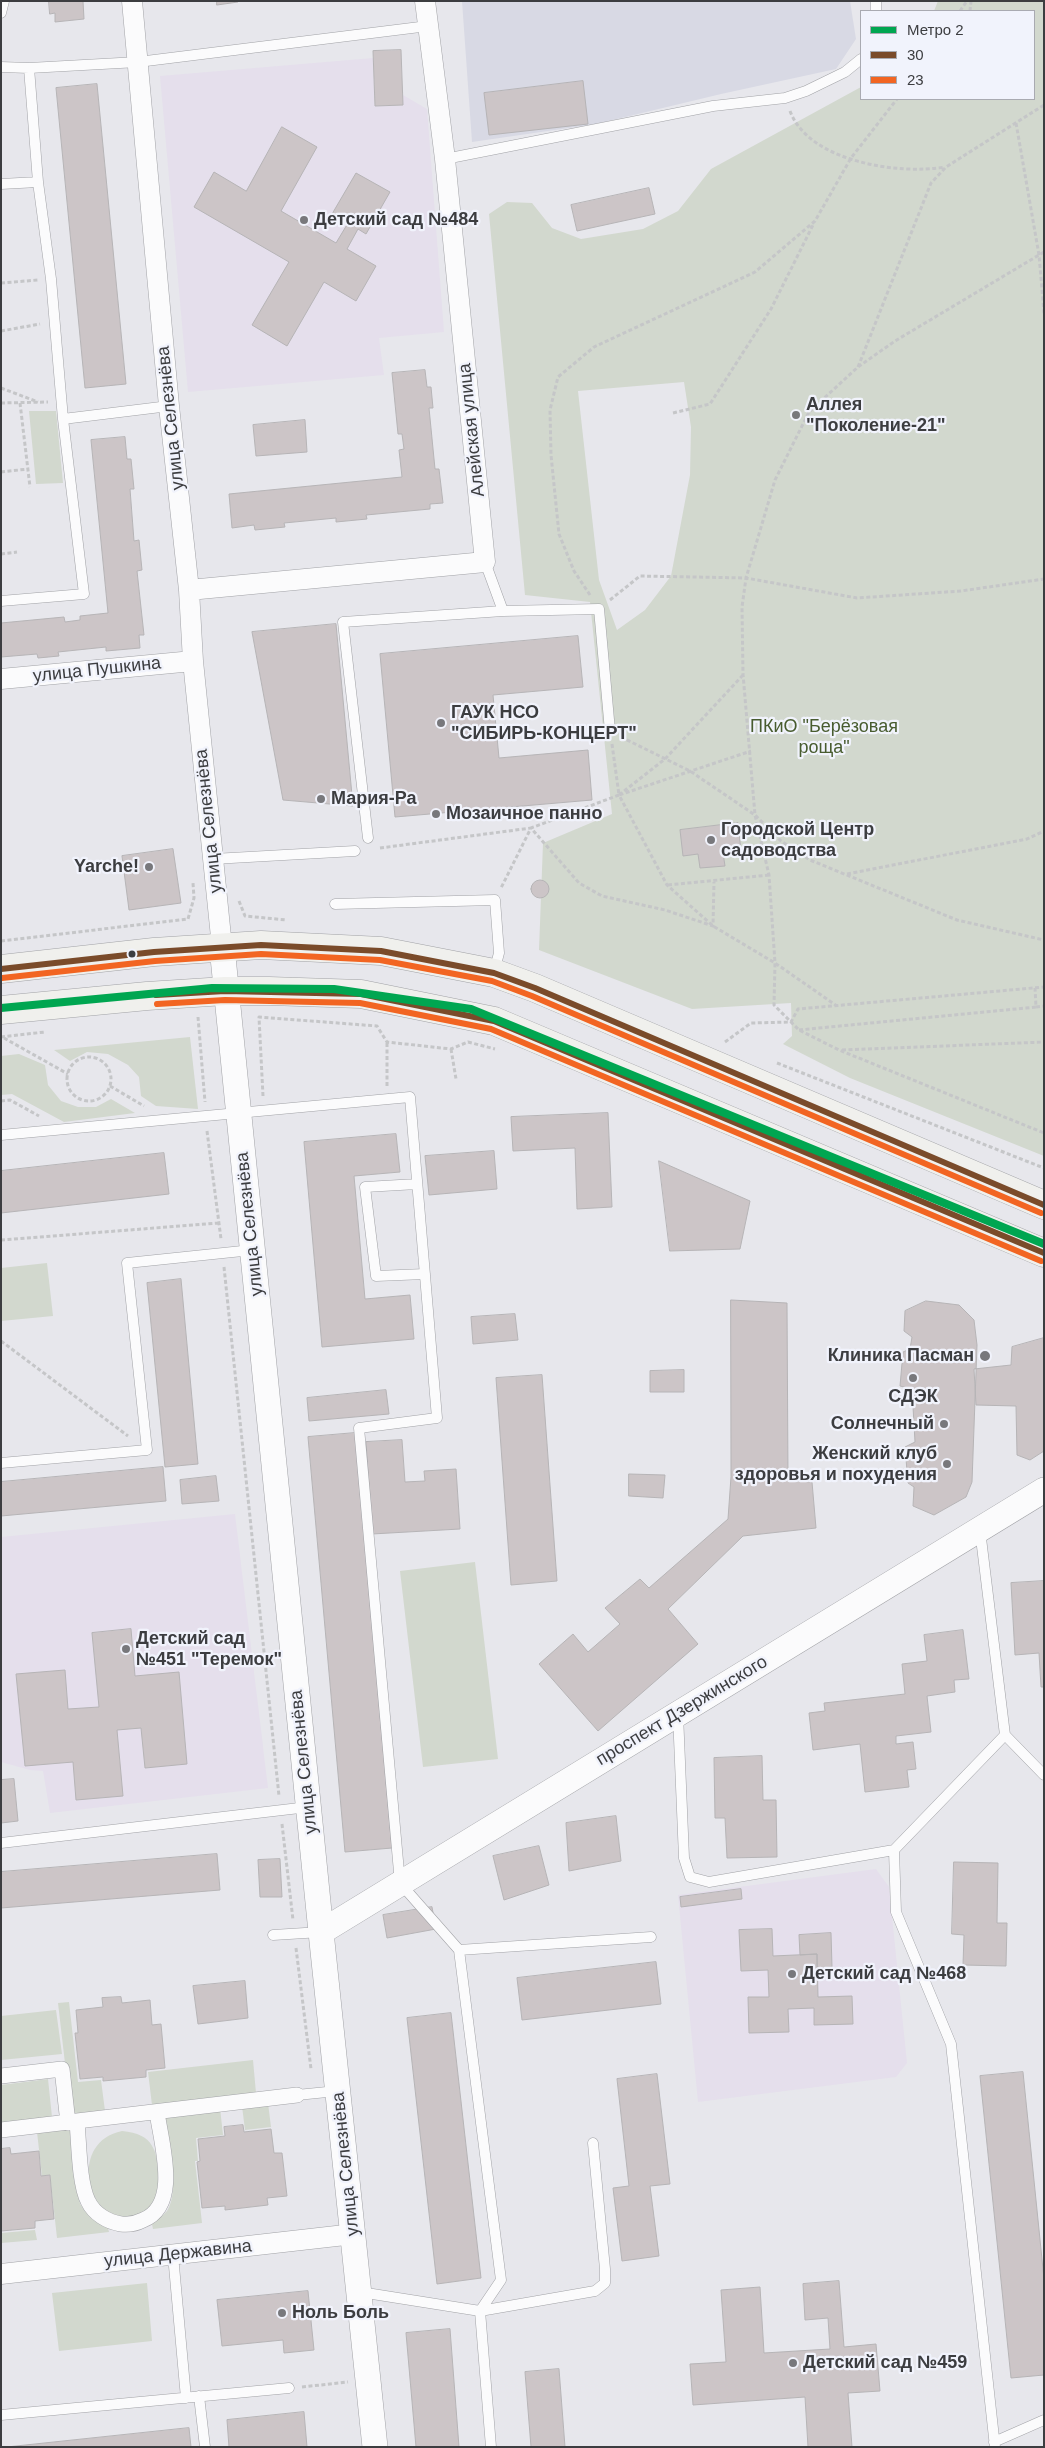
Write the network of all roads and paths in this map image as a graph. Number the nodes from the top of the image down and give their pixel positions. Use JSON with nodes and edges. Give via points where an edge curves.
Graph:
{"nodes":[{"id":1,"x":4,"y":1,"type":"edge"},
{"id":2,"x":132,"y":1,"type":"edge"},
{"id":3,"x":425,"y":1,"type":"edge"},
{"id":4,"x":1,"y":13,"type":"edge"},
{"id":5,"x":428,"y":26,"type":"junction"},
{"id":6,"x":860,"y":60,"type":"edge"},
{"id":7,"x":138,"y":62,"type":"junction"},
{"id":8,"x":1,"y":67,"type":"edge"},
{"id":9,"x":29,"y":68,"type":"junction"},
{"id":10,"x":785,"y":98,"type":"junction"},
{"id":11,"x":896,"y":100,"type":"edge"},
{"id":12,"x":1044,"y":105,"type":"edge"},
{"id":13,"x":1016,"y":123,"type":"junction"},
{"id":14,"x":445,"y":158,"type":"junction"},
{"id":15,"x":851,"y":158,"type":"junction"},
{"id":16,"x":946,"y":167,"type":"junction"},
{"id":17,"x":38,"y":182,"type":"junction"},
{"id":18,"x":1,"y":184,"type":"edge"},
{"id":19,"x":815,"y":221,"type":"junction"},
{"id":20,"x":1044,"y":252,"type":"edge"},
{"id":21,"x":1039,"y":255,"type":"junction"},
{"id":22,"x":51,"y":279,"type":"junction"},
{"id":23,"x":1,"y":283,"type":"edge"},
{"id":24,"x":1044,"y":312,"type":"edge"},
{"id":25,"x":55,"y":322,"type":"junction"},
{"id":26,"x":1,"y":331,"type":"edge"},
{"id":27,"x":858,"y":367,"type":"junction"},
{"id":28,"x":1,"y":388,"type":"edge"},
{"id":29,"x":61,"y":401,"type":"junction"},
{"id":30,"x":1,"y":403,"type":"edge"},
{"id":31,"x":20,"y":403,"type":"junction"},
{"id":32,"x":41,"y":403,"type":"junction"},
{"id":33,"x":169,"y":406,"type":"junction"},
{"id":34,"x":673,"y":413,"type":"dead end"},
{"id":35,"x":63,"y":419,"type":"junction"},
{"id":36,"x":28,"y":469,"type":"junction"},
{"id":37,"x":1,"y":472,"type":"edge"},
{"id":38,"x":30,"y":487,"type":"dead end"},
{"id":39,"x":18,"y":552,"type":"dead end"},
{"id":40,"x":1,"y":554,"type":"edge"},
{"id":41,"x":485,"y":562,"type":"junction"},
{"id":42,"x":746,"y":578,"type":"junction"},
{"id":43,"x":1044,"y":579,"type":"edge"},
{"id":44,"x":189,"y":590,"type":"junction"},
{"id":45,"x":1,"y":601,"type":"edge"},
{"id":46,"x":599,"y":609,"type":"junction"},
{"id":47,"x":503,"y":612,"type":"junction"},
{"id":48,"x":193,"y":661,"type":"junction"},
{"id":49,"x":743,"y":674,"type":"junction"},
{"id":50,"x":1,"y":679,"type":"edge"},
{"id":51,"x":610,"y":731,"type":"junction"},
{"id":52,"x":751,"y":752,"type":"junction"},
{"id":53,"x":665,"y":759,"type":"junction"},
{"id":54,"x":690,"y":771,"type":"junction"},
{"id":55,"x":620,"y":795,"type":"junction"},
{"id":56,"x":755,"y":815,"type":"junction"},
{"id":57,"x":531,"y":828,"type":"junction"},
{"id":58,"x":1044,"y":831,"type":"edge"},
{"id":59,"x":368,"y":838,"type":"dead end"},
{"id":60,"x":355,"y":851,"type":"joint"},
{"id":61,"x":213,"y":859,"type":"junction"},
{"id":62,"x":847,"y":874,"type":"junction"},
{"id":63,"x":768,"y":875,"type":"junction"},
{"id":64,"x":193,"y":879,"type":"dead end"},
{"id":65,"x":714,"y":882,"type":"junction"},
{"id":66,"x":667,"y":885,"type":"junction"},
{"id":67,"x":495,"y":900,"type":"junction"},
{"id":68,"x":335,"y":904,"type":"dead end"},
{"id":69,"x":713,"y":926,"type":"junction"},
{"id":70,"x":1044,"y":940,"type":"edge"},
{"id":71,"x":1,"y":941,"type":"edge"},
{"id":72,"x":222,"y":948,"type":"junction"},
{"id":73,"x":775,"y":963,"type":"junction"},
{"id":74,"x":1,"y":968,"type":"edge"},
{"id":75,"x":494,"y":973,"type":"junction"},
{"id":76,"x":1044,"y":987,"type":"edge"},
{"id":77,"x":1035,"y":988,"type":"junction"},
{"id":78,"x":225,"y":991,"type":"junction"},
{"id":79,"x":837,"y":1006,"type":"junction"},
{"id":80,"x":1044,"y":1006,"type":"edge"},
{"id":81,"x":1036,"y":1007,"type":"junction"},
{"id":82,"x":1,"y":1010,"type":"edge"},
{"id":83,"x":190,"y":1017,"type":"dead end"},
{"id":84,"x":791,"y":1022,"type":"junction"},
{"id":85,"x":799,"y":1030,"type":"junction"},
{"id":86,"x":52,"y":1031,"type":"dead end"},
{"id":87,"x":2,"y":1037,"type":"edge"},
{"id":88,"x":387,"y":1042,"type":"junction"},
{"id":89,"x":725,"y":1042,"type":"dead end"},
{"id":90,"x":1044,"y":1042,"type":"edge"},
{"id":91,"x":451,"y":1049,"type":"junction"},
{"id":92,"x":839,"y":1050,"type":"junction"},
{"id":93,"x":504,"y":1052,"type":"dead end"},
{"id":94,"x":68,"y":1074,"type":"junction"},
{"id":95,"x":456,"y":1079,"type":"dead end"},
{"id":96,"x":386,"y":1099,"type":"junction"},
{"id":97,"x":1,"y":1100,"type":"edge"},
{"id":98,"x":263,"y":1111,"type":"junction"},
{"id":99,"x":238,"y":1113,"type":"junction"},
{"id":100,"x":206,"y":1116,"type":"junction"},
{"id":101,"x":63,"y":1129,"type":"junction"},
{"id":102,"x":1044,"y":1133,"type":"edge"},
{"id":103,"x":1,"y":1135,"type":"edge"},
{"id":104,"x":417,"y":1184,"type":"junction"},
{"id":105,"x":1044,"y":1205,"type":"edge"},
{"id":106,"x":219,"y":1223,"type":"junction"},
{"id":107,"x":1,"y":1240,"type":"edge"},
{"id":108,"x":252,"y":1250,"type":"junction"},
{"id":109,"x":222,"y":1253,"type":"junction"},
{"id":110,"x":1044,"y":1253,"type":"edge"},
{"id":111,"x":425,"y":1274,"type":"junction"},
{"id":112,"x":1,"y":1341,"type":"edge"},
{"id":113,"x":147,"y":1450,"type":"junction"},
{"id":114,"x":1,"y":1463,"type":"edge"},
{"id":115,"x":1044,"y":1490,"type":"edge"},
{"id":116,"x":980,"y":1529,"type":"junction"},
{"id":117,"x":678,"y":1713,"type":"junction"},
{"id":118,"x":1005,"y":1735,"type":"junction"},
{"id":119,"x":1044,"y":1775,"type":"edge"},
{"id":120,"x":308,"y":1807,"type":"junction"},
{"id":121,"x":280,"y":1810,"type":"junction"},
{"id":122,"x":1,"y":1843,"type":"edge"},
{"id":123,"x":894,"y":1850,"type":"junction"},
{"id":124,"x":400,"y":1883,"type":"junction"},
{"id":125,"x":321,"y":1932,"type":"junction"},
{"id":126,"x":273,"y":1936,"type":"dead end"},
{"id":127,"x":651,"y":1937,"type":"dead end"},
{"id":128,"x":458,"y":1950,"type":"junction"},
{"id":129,"x":1,"y":2076,"type":"edge"},
{"id":130,"x":338,"y":2091,"type":"junction"},
{"id":131,"x":296,"y":2095,"type":"joint"},
{"id":132,"x":157,"y":2112,"type":"junction"},
{"id":133,"x":72,"y":2122,"type":"junction"},
{"id":134,"x":1,"y":2130,"type":"edge"},
{"id":135,"x":593,"y":2143,"type":"dead end"},
{"id":136,"x":354,"y":2234,"type":"junction"},
{"id":137,"x":172,"y":2255,"type":"junction"},
{"id":138,"x":1,"y":2274,"type":"edge"},
{"id":139,"x":360,"y":2292,"type":"junction"},
{"id":140,"x":480,"y":2311,"type":"junction"},
{"id":141,"x":353,"y":2382,"type":"dead end"},
{"id":142,"x":288,"y":2388,"type":"joint"},
{"id":143,"x":199,"y":2396,"type":"junction"},
{"id":144,"x":186,"y":2398,"type":"junction"},
{"id":145,"x":1,"y":2415,"type":"edge"},
{"id":146,"x":1044,"y":2420,"type":"edge"},
{"id":147,"x":994,"y":2445,"type":"edge"},
{"id":148,"x":205,"y":2447,"type":"edge"},
{"id":149,"x":375,"y":2447,"type":"edge"},
{"id":150,"x":491,"y":2447,"type":"edge"}],
"edges":[{"from":1,"to":4,"type":"lane"},
{"from":2,"to":7,"type":"street","name":"улица Селезнёва"},
{"from":3,"to":5,"type":"street","name":"Алейская улица"},
{"from":5,"to":7,"type":"lane"},
{"from":5,"to":14,"type":"street","name":"Алейская улица"},
{"from":6,"to":10,"type":"lane","via":[[845,72]]},
{"from":7,"to":9,"type":"lane"},
{"from":7,"to":33,"type":"street","name":"улица Селезнёва"},
{"from":8,"to":9,"type":"lane"},
{"from":9,"to":17,"type":"lane"},
{"from":10,"to":14,"type":"lane","via":[[713,106]]},
{"from":10,"to":15,"type":"path","via":[[794,122],[822,148]]},
{"from":11,"to":15,"type":"path"},
{"from":12,"to":13,"type":"path"},
{"from":13,"to":16,"type":"path"},
{"from":13,"to":21,"type":"path"},
{"from":14,"to":41,"type":"street","name":"Алейская улица"},
{"from":15,"to":16,"type":"path","via":[[882,167],[929,170]]},
{"from":15,"to":19,"type":"path"},
{"from":16,"to":27,"type":"path","via":[[931,183]]},
{"from":17,"to":18,"type":"lane"},
{"from":17,"to":22,"type":"lane"},
{"from":19,"to":34,"type":"path","via":[[771,309],[710,404]]},
{"from":19,"to":46,"type":"path","via":[[755,272],[594,347],[558,377],[550,410],[550,455],[559,534],[574,571]]},
{"from":20,"to":21,"type":"path"},
{"from":21,"to":24,"type":"path"},
{"from":21,"to":27,"type":"path","via":[[895,341]]},
{"from":22,"to":23,"type":"path"},
{"from":22,"to":25,"type":"lane"},
{"from":25,"to":26,"type":"path"},
{"from":25,"to":29,"type":"lane"},
{"from":27,"to":42,"type":"path","via":[[809,412],[775,480]]},
{"from":28,"to":32,"type":"path"},
{"from":29,"to":32,"type":"path"},
{"from":29,"to":35,"type":"lane"},
{"from":30,"to":31,"type":"path"},
{"from":31,"to":32,"type":"path"},
{"from":31,"to":36,"type":"path"},
{"from":33,"to":35,"type":"lane"},
{"from":33,"to":44,"type":"street","name":"улица Селезнёва"},
{"from":35,"to":45,"type":"lane","via":[[84,594]]},
{"from":36,"to":37,"type":"path"},
{"from":36,"to":38,"type":"path"},
{"from":39,"to":40,"type":"path"},
{"from":41,"to":44,"type":"street"},
{"from":41,"to":47,"type":"lane"},
{"from":42,"to":43,"type":"path","via":[[857,598],[961,591]]},
{"from":42,"to":46,"type":"path","via":[[640,576]]},
{"from":42,"to":49,"type":"path","via":[[742,607]]},
{"from":44,"to":48,"type":"street","name":"улица Селезнёва"},
{"from":46,"to":47,"type":"lane"},
{"from":46,"to":51,"type":"lane"},
{"from":47,"to":59,"type":"lane","via":[[343,622]]},
{"from":48,"to":50,"type":"street","name":"улица Пушкина"},
{"from":48,"to":61,"type":"street","name":"улица Селезнёва"},
{"from":49,"to":52,"type":"path"},
{"from":49,"to":53,"type":"path"},
{"from":51,"to":53,"type":"path"},
{"from":51,"to":55,"type":"path"},
{"from":52,"to":54,"type":"path"},
{"from":52,"to":56,"type":"path"},
{"from":53,"to":54,"type":"path"},
{"from":53,"to":55,"type":"path"},
{"from":54,"to":55,"type":"path"},
{"from":54,"to":56,"type":"path"},
{"from":55,"to":57,"type":"path"},
{"from":55,"to":66,"type":"path"},
{"from":56,"to":62,"type":"path","via":[[781,841],[810,860]]},
{"from":56,"to":63,"type":"path"},
{"from":57,"to":60,"type":"path"},
{"from":57,"to":67,"type":"path"},
{"from":57,"to":69,"type":"path","via":[[579,883],[602,896],[664,910]]},
{"from":58,"to":62,"type":"path","via":[[1027,839]]},
{"from":60,"to":61,"type":"lane"},
{"from":61,"to":72,"type":"street","name":"улица Селезнёва"},
{"from":62,"to":70,"type":"path","via":[[957,920]]},
{"from":63,"to":65,"type":"path"},
{"from":63,"to":73,"type":"path"},
{"from":64,"to":71,"type":"path","via":[[194,898],[188,918]]},
{"from":65,"to":66,"type":"path"},
{"from":65,"to":69,"type":"path"},
{"from":66,"to":69,"type":"path"},
{"from":67,"to":68,"type":"lane"},
{"from":67,"to":75,"type":"lane","via":[[500,952]]},
{"from":69,"to":73,"type":"path"},
{"from":72,"to":74,"type":"main road"},
{"from":72,"to":75,"type":"main road","via":[[261,945],[381,951]]},
{"from":72,"to":78,"type":"street","name":"улица Селезнёва"},
{"from":73,"to":79,"type":"path"},
{"from":73,"to":84,"type":"path","via":[[774,1005]]},
{"from":75,"to":105,"type":"main road"},
{"from":76,"to":77,"type":"path"},
{"from":77,"to":79,"type":"path"},
{"from":77,"to":81,"type":"path"},
{"from":78,"to":82,"type":"main road"},
{"from":78,"to":99,"type":"street","name":"улица Селезнёва"},
{"from":78,"to":110,"type":"main road","via":[[361,994],[494,1022]]},
{"from":79,"to":84,"type":"path","via":[[798,1009]]},
{"from":80,"to":81,"type":"path"},
{"from":81,"to":85,"type":"path"},
{"from":83,"to":100,"type":"path","via":[[199,1016]]},
{"from":84,"to":85,"type":"path"},
{"from":84,"to":89,"type":"path","via":[[751,1023]]},
{"from":85,"to":92,"type":"path"},
{"from":86,"to":87,"type":"path"},
{"from":87,"to":94,"type":"path"},
{"from":88,"to":91,"type":"path"},
{"from":88,"to":96,"type":"path"},
{"from":88,"to":98,"type":"path","via":[[376,1026],[259,1017]]},
{"from":90,"to":92,"type":"path"},
{"from":91,"to":93,"type":"path","via":[[468,1042]]},
{"from":91,"to":95,"type":"path"},
{"from":92,"to":102,"type":"path"},
{"from":94,"to":94,"type":"path","via":[[69,1088],[80,1099],[94,1100],[110,1086],[110,1072],[96,1058],[75,1062]]},
{"from":96,"to":98,"type":"lane"},
{"from":96,"to":104,"type":"lane","via":[[410,1097]]},
{"from":97,"to":101,"type":"path","via":[[10,1100]]},
{"from":98,"to":99,"type":"lane"},
{"from":99,"to":100,"type":"lane"},
{"from":99,"to":108,"type":"street","name":"улица Селезнёва"},
{"from":100,"to":101,"type":"lane"},
{"from":100,"to":106,"type":"path"},
{"from":101,"to":103,"type":"lane"},
{"from":104,"to":111,"type":"lane"},
{"from":104,"to":111,"type":"lane","via":[[365,1187],[376,1276]]},
{"from":106,"to":107,"type":"path"},
{"from":106,"to":109,"type":"path"},
{"from":108,"to":109,"type":"lane"},
{"from":108,"to":120,"type":"street","name":"улица Селезнёва"},
{"from":109,"to":113,"type":"lane","via":[[127,1263]]},
{"from":109,"to":121,"type":"path"},
{"from":111,"to":124,"type":"lane","via":[[437,1418],[359,1428]]},
{"from":112,"to":113,"type":"path"},
{"from":113,"to":114,"type":"lane"},
{"from":115,"to":116,"type":"street","name":"проспект Дзержинского"},
{"from":116,"to":117,"type":"street","name":"проспект Дзержинского"},
{"from":116,"to":118,"type":"lane"},
{"from":117,"to":123,"type":"lane","via":[[684,1858],[690,1877],[709,1882]]},
{"from":117,"to":124,"type":"street","name":"проспект Дзержинского"},
{"from":118,"to":119,"type":"lane"},
{"from":118,"to":123,"type":"lane"},
{"from":120,"to":121,"type":"lane"},
{"from":120,"to":125,"type":"street","name":"улица Селезнёва"},
{"from":121,"to":122,"type":"lane"},
{"from":123,"to":147,"type":"lane","via":[[896,1912],[951,2044]]},
{"from":124,"to":125,"type":"street","name":"проспект Дзержинского"},
{"from":124,"to":128,"type":"lane"},
{"from":125,"to":126,"type":"lane"},
{"from":125,"to":130,"type":"street","name":"улица Селезнёва"},
{"from":127,"to":128,"type":"lane"},
{"from":128,"to":140,"type":"lane","via":[[502,2280]]},
{"from":129,"to":133,"type":"street","via":[[62,2069]]},
{"from":130,"to":131,"type":"lane"},
{"from":130,"to":136,"type":"street","name":"улица Селезнёва"},
{"from":131,"to":132,"type":"street"},
{"from":132,"to":133,"type":"street"},
{"from":132,"to":133,"type":"street","via":[[165,2195],[160,2207],[149,2218],[123,2225],[109,2221],[88,2202]]},
{"from":133,"to":134,"type":"street"},
{"from":135,"to":140,"type":"lane","via":[[605,2283],[595,2291]]},
{"from":136,"to":137,"type":"street","name":"улица Державина"},
{"from":136,"to":139,"type":"street","name":"улица Селезнёва"},
{"from":137,"to":138,"type":"street","name":"улица Державина"},
{"from":137,"to":144,"type":"lane"},
{"from":139,"to":140,"type":"lane"},
{"from":139,"to":149,"type":"street","name":"улица Селезнёва"},
{"from":140,"to":150,"type":"lane"},
{"from":141,"to":142,"type":"path"},
{"from":142,"to":143,"type":"lane"},
{"from":143,"to":144,"type":"lane"},
{"from":143,"to":148,"type":"lane"},
{"from":144,"to":145,"type":"lane"},
{"from":146,"to":147,"type":"lane"}]}
